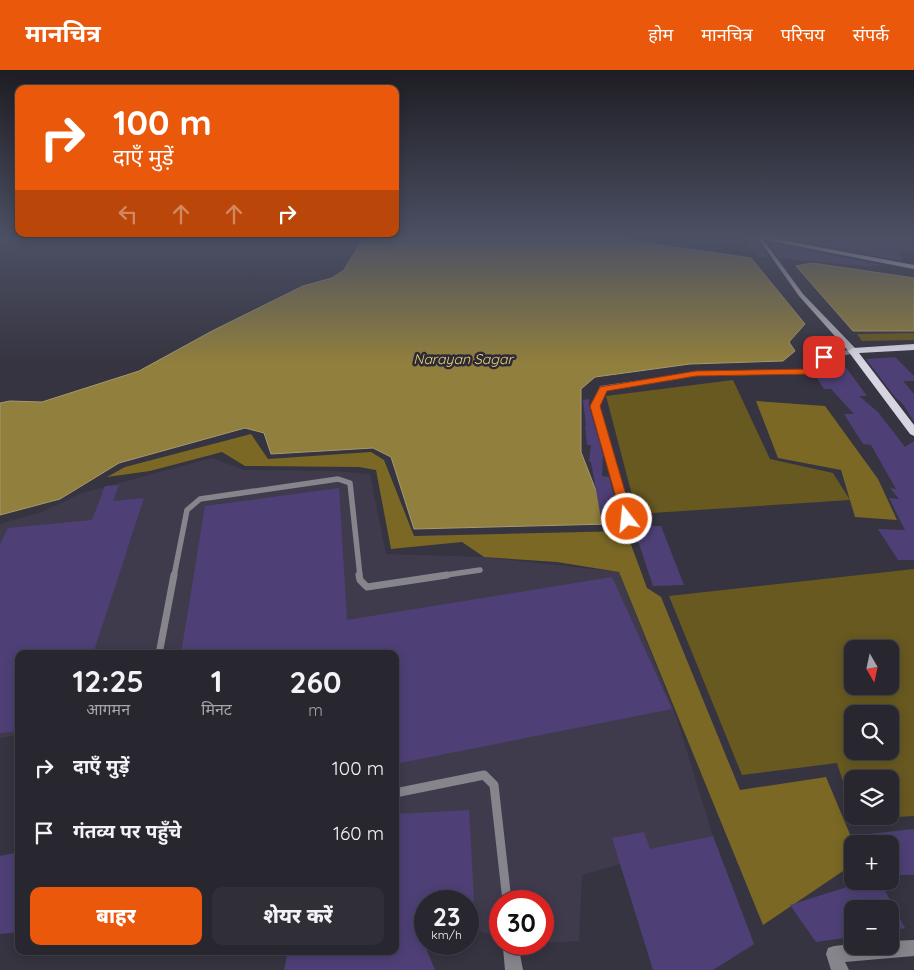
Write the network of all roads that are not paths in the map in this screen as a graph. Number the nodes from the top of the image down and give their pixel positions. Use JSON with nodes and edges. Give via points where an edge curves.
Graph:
{"nodes":[{"id":1,"x":790,"y":280,"type":"edge"},
{"id":2,"x":914,"y":347,"type":"edge"},
{"id":3,"x":853,"y":351,"type":"junction"},
{"id":4,"x":914,"y":432,"type":"edge"},
{"id":5,"x":627,"y":519,"type":"dead end"},
{"id":6,"x":480,"y":570,"type":"dead end"},
{"id":7,"x":160,"y":650,"type":"edge"},
{"id":8,"x":399,"y":791,"type":"edge"},
{"id":9,"x":506,"y":890,"type":"edge"},
{"id":10,"x":914,"y":948,"type":"edge"},
{"id":11,"x":512,"y":955,"type":"edge"},
{"id":12,"x":514,"y":970,"type":"edge"},
{"id":13,"x":840,"y":970,"type":"edge"}],
"edges":[{"from":1,"to":3,"type":"main road"},
{"from":2,"to":3,"type":"main road"},
{"from":3,"to":4,"type":"main road"},
{"from":3,"to":5,"type":"street","via":[[824,357],[811,372],[696,374],[603,388],[595,406]]},
{"from":6,"to":7,"type":"lane","via":[[367,587],[360,580],[350,483],[338,479],[200,499],[187,510]]},
{"from":8,"to":9,"type":"lane","via":[[484,775],[494,784]]},
{"from":10,"to":13,"type":"street","via":[[834,954]]},
{"from":11,"to":12,"type":"street"}]}
